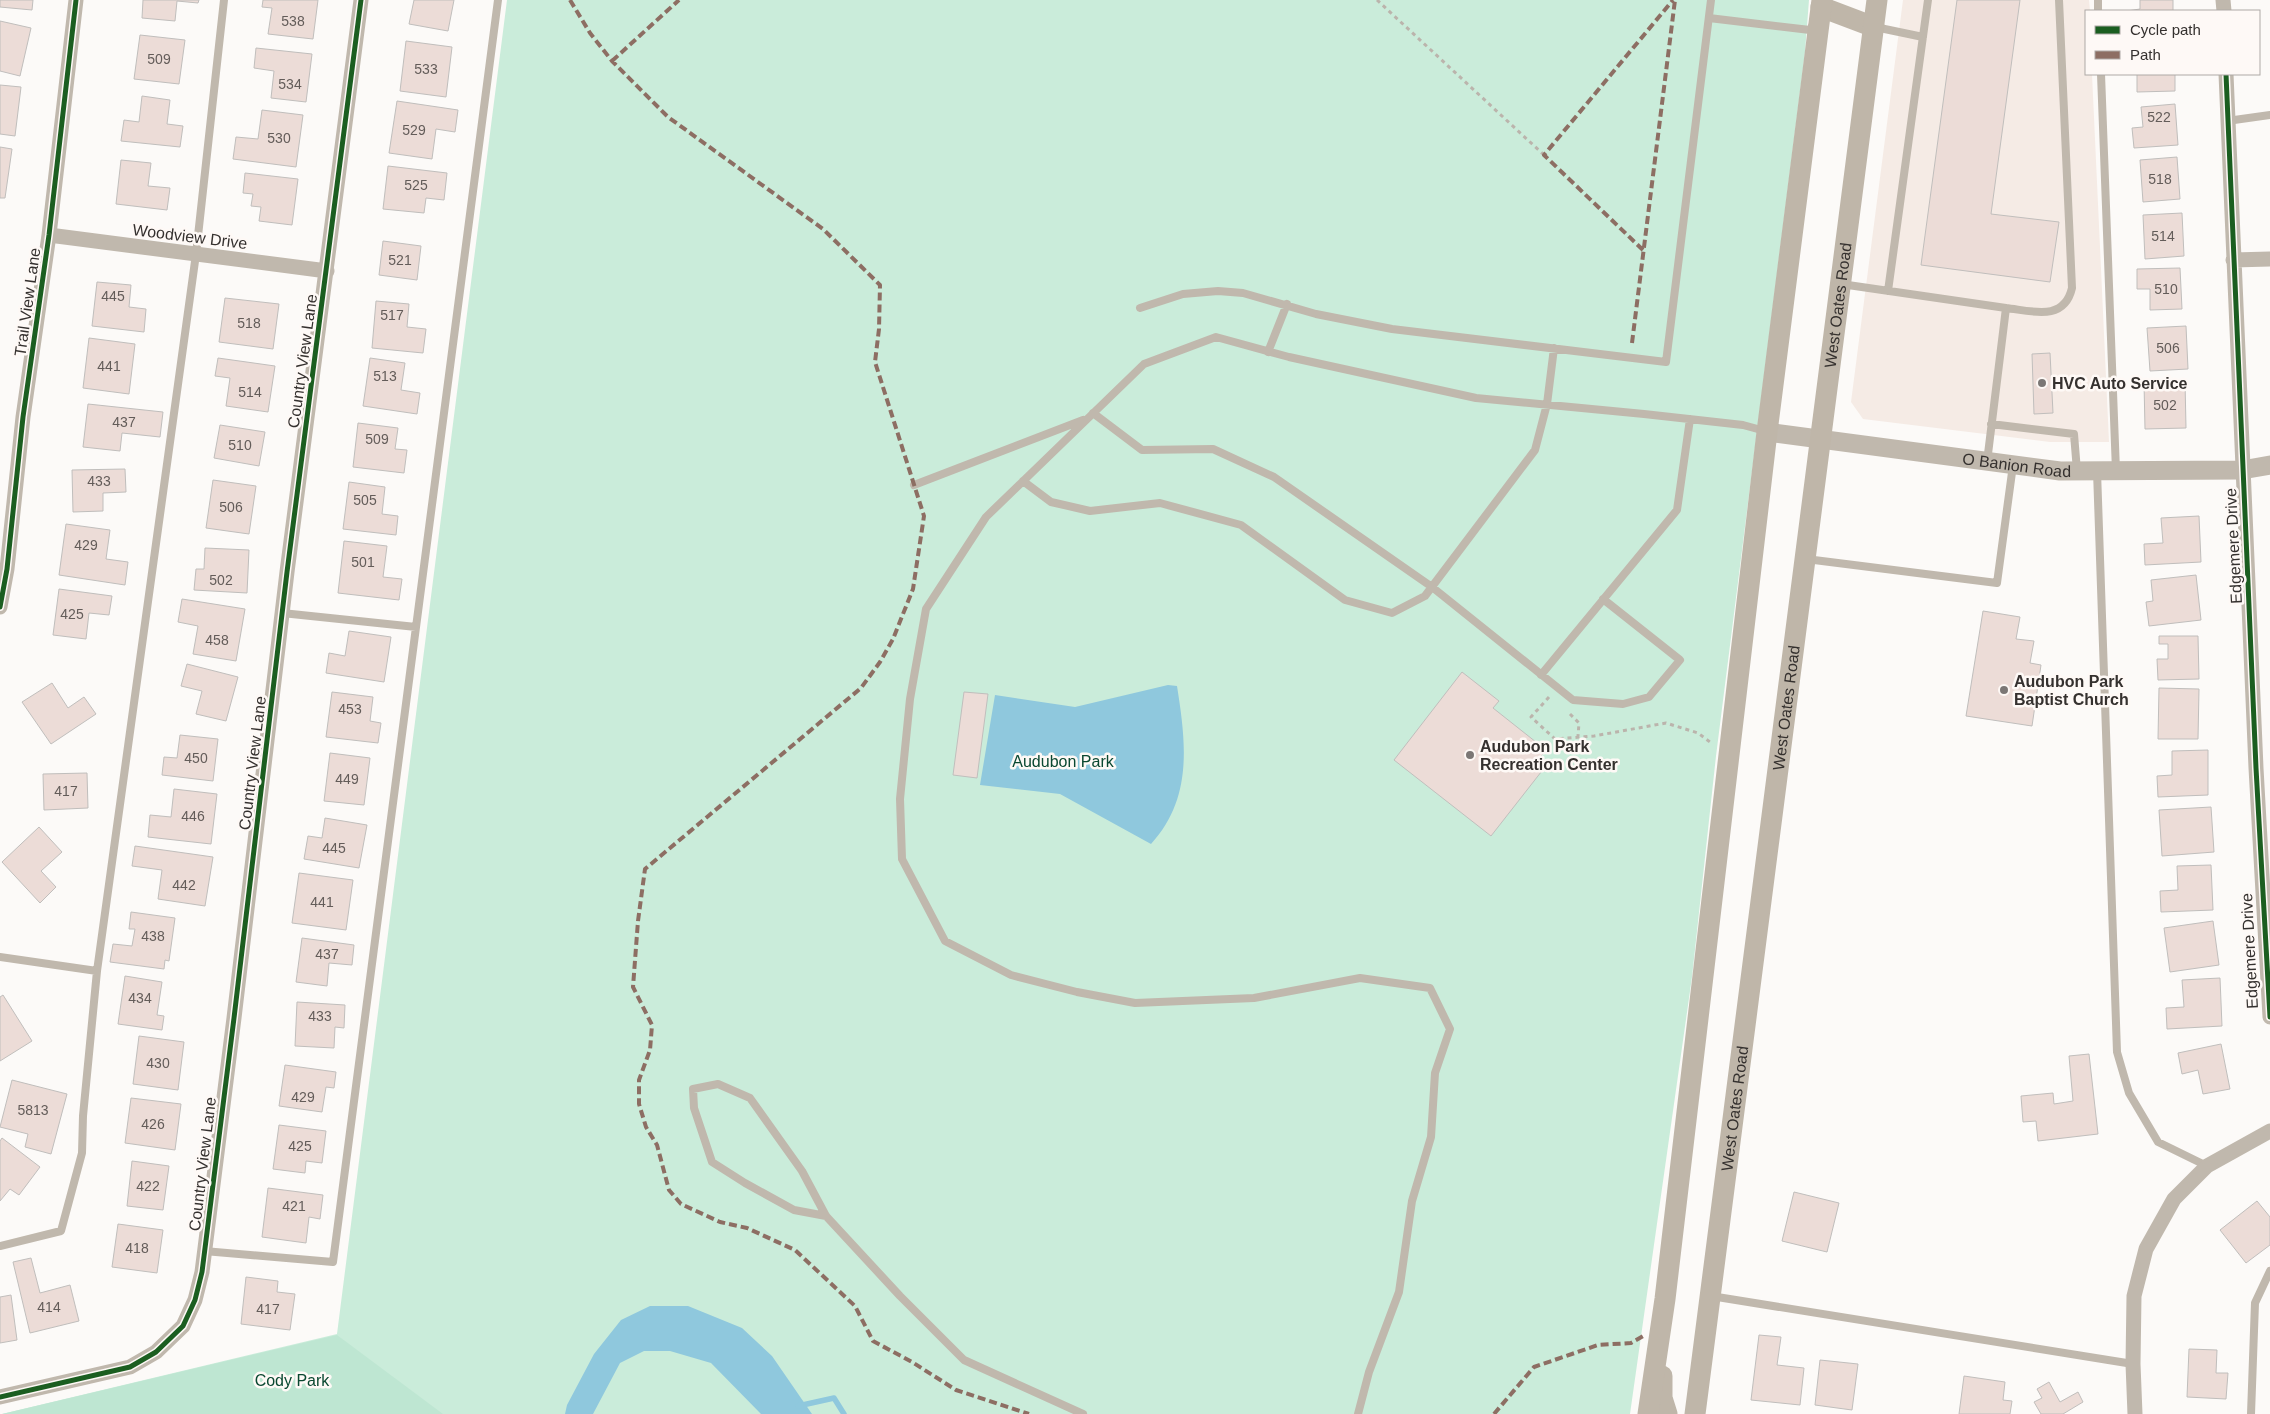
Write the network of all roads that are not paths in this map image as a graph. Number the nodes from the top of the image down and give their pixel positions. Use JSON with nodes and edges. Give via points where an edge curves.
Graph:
{"nodes":[{"id":1,"x":76,"y":0,"type":"edge"},
{"id":2,"x":224,"y":0,"type":"edge"},
{"id":3,"x":361,"y":0,"type":"edge"},
{"id":4,"x":498,"y":0,"type":"edge"},
{"id":5,"x":1711,"y":0,"type":"edge"},
{"id":6,"x":1877,"y":0,"type":"edge"},
{"id":7,"x":1928,"y":0,"type":"edge"},
{"id":8,"x":2059,"y":0,"type":"edge"},
{"id":9,"x":1819,"y":2,"type":"edge"},
{"id":10,"x":1709,"y":18,"type":"junction"},
{"id":11,"x":1874,"y":27,"type":"junction"},
{"id":12,"x":1922,"y":37,"type":"junction"},
{"id":13,"x":2101,"y":75,"type":"edge"},
{"id":14,"x":2226,"y":75,"type":"edge"},
{"id":15,"x":2270,"y":115,"type":"edge"},
{"id":16,"x":2227,"y":121,"type":"junction"},
{"id":17,"x":49,"y":235,"type":"junction"},
{"id":18,"x":196,"y":254,"type":"junction"},
{"id":19,"x":2270,"y":259,"type":"edge"},
{"id":20,"x":2233,"y":260,"type":"junction"},
{"id":21,"x":327,"y":271,"type":"junction"},
{"id":22,"x":1841,"y":284,"type":"junction"},
{"id":23,"x":1888,"y":290,"type":"junction"},
{"id":24,"x":1286,"y":304,"type":"junction"},
{"id":25,"x":1140,"y":308,"type":"dead end"},
{"id":26,"x":2006,"y":308,"type":"junction"},
{"id":27,"x":1554,"y":348,"type":"junction"},
{"id":28,"x":1268,"y":352,"type":"junction"},
{"id":29,"x":1547,"y":404,"type":"junction"},
{"id":30,"x":1090,"y":416,"type":"junction"},
{"id":31,"x":1690,"y":419,"type":"junction"},
{"id":32,"x":1991,"y":424,"type":"junction"},
{"id":33,"x":1767,"y":432,"type":"junction"},
{"id":34,"x":1822,"y":439,"type":"junction"},
{"id":35,"x":1987,"y":462,"type":"junction"},
{"id":36,"x":2013,"y":465,"type":"junction"},
{"id":37,"x":2270,"y":465,"type":"edge"},
{"id":38,"x":2242,"y":470,"type":"junction"},
{"id":39,"x":2077,"y":471,"type":"junction"},
{"id":40,"x":2097,"y":471,"type":"junction"},
{"id":41,"x":2116,"y":472,"type":"junction"},
{"id":42,"x":1023,"y":481,"type":"junction"},
{"id":43,"x":914,"y":485,"type":"dead end"},
{"id":44,"x":1806,"y":559,"type":"junction"},
{"id":45,"x":1432,"y":587,"type":"junction"},
{"id":46,"x":1604,"y":599,"type":"junction"},
{"id":47,"x":0,"y":607,"type":"edge"},
{"id":48,"x":282,"y":613,"type":"junction"},
{"id":49,"x":416,"y":627,"type":"junction"},
{"id":50,"x":1542,"y":675,"type":"junction"},
{"id":51,"x":2263,"y":768,"type":"edge"},
{"id":52,"x":0,"y":957,"type":"edge"},
{"id":53,"x":98,"y":971,"type":"junction"},
{"id":54,"x":2270,"y":1016,"type":"edge"},
{"id":55,"x":2270,"y":1130,"type":"edge"},
{"id":56,"x":2207,"y":1166,"type":"junction"},
{"id":57,"x":826,"y":1216,"type":"junction"},
{"id":58,"x":0,"y":1246,"type":"edge"},
{"id":59,"x":204,"y":1250,"type":"junction"},
{"id":60,"x":2270,"y":1271,"type":"edge"},
{"id":61,"x":1710,"y":1296,"type":"junction"},
{"id":62,"x":1665,"y":1299,"type":"junction"},
{"id":63,"x":2133,"y":1364,"type":"junction"},
{"id":64,"x":0,"y":1397,"type":"edge"},
{"id":65,"x":1083,"y":1414,"type":"edge"},
{"id":66,"x":1358,"y":1414,"type":"edge"},
{"id":67,"x":1648,"y":1414,"type":"edge"},
{"id":68,"x":1667,"y":1414,"type":"edge"},
{"id":69,"x":1694,"y":1414,"type":"edge"},
{"id":70,"x":2136,"y":1414,"type":"edge"},
{"id":71,"x":2251,"y":1414,"type":"edge"}],
"edges":[{"from":1,"to":17,"type":"street","name":"Trail View Lane"},
{"from":2,"to":18,"type":"lane"},
{"from":3,"to":21,"type":"street","name":"Country View Lane"},
{"from":4,"to":49,"type":"lane"},
{"from":5,"to":10,"type":"lane"},
{"from":6,"to":11,"type":"main road","name":"West Oates Road"},
{"from":7,"to":12,"type":"lane"},
{"from":8,"to":26,"type":"lane","via":[[2072,288],[2063,307],[2049,312]]},
{"from":9,"to":10,"type":"lane","via":[[1810,30]]},
{"from":9,"to":11,"type":"main road"},
{"from":9,"to":33,"type":"main road"},
{"from":10,"to":27,"type":"lane","via":[[1666,362]]},
{"from":11,"to":12,"type":"lane"},
{"from":11,"to":22,"type":"main road","name":"West Oates Road"},
{"from":12,"to":23,"type":"lane"},
{"from":13,"to":41,"type":"lane"},
{"from":14,"to":16,"type":"street","name":"Edgemere Drive"},
{"from":15,"to":16,"type":"lane"},
{"from":16,"to":20,"type":"street","name":"Edgemere Drive"},
{"from":17,"to":18,"type":"street","name":"Woodview Drive"},
{"from":17,"to":47,"type":"street","name":"Trail View Lane"},
{"from":18,"to":21,"type":"street","name":"Woodview Drive"},
{"from":18,"to":53,"type":"lane"},
{"from":19,"to":20,"type":"street"},
{"from":20,"to":38,"type":"street","name":"Edgemere Drive"},
{"from":21,"to":48,"type":"street","name":"Country View Lane"},
{"from":22,"to":23,"type":"lane"},
{"from":22,"to":34,"type":"main road","name":"West Oates Road"},
{"from":23,"to":26,"type":"lane"},
{"from":24,"to":25,"type":"lane","via":[[1243,293],[1218,291],[1183,294]]},
{"from":24,"to":27,"type":"lane","via":[[1316,314],[1392,328]]},
{"from":24,"to":28,"type":"lane"},
{"from":26,"to":32,"type":"lane"},
{"from":27,"to":29,"type":"lane"},
{"from":28,"to":29,"type":"lane","via":[[1476,398]]},
{"from":28,"to":30,"type":"lane","via":[[1216,337],[1144,364]]},
{"from":29,"to":31,"type":"lane"},
{"from":29,"to":45,"type":"lane","via":[[1535,450]]},
{"from":30,"to":42,"type":"lane"},
{"from":30,"to":43,"type":"lane"},
{"from":30,"to":45,"type":"lane","via":[[1142,450],[1213,449],[1274,477]]},
{"from":31,"to":33,"type":"lane","via":[[1743,425]]},
{"from":31,"to":46,"type":"lane","via":[[1677,510]]},
{"from":32,"to":35,"type":"lane"},
{"from":32,"to":39,"type":"lane","via":[[2074,434]]},
{"from":33,"to":34,"type":"street","name":"O Banion Road"},
{"from":33,"to":62,"type":"main road"},
{"from":34,"to":35,"type":"street","name":"O Banion Road"},
{"from":34,"to":44,"type":"main road","name":"West Oates Road"},
{"from":35,"to":36,"type":"street","name":"O Banion Road"},
{"from":36,"to":39,"type":"street","name":"O Banion Road"},
{"from":36,"to":44,"type":"lane","via":[[1998,583]]},
{"from":37,"to":38,"type":"street","name":"O Banion Road"},
{"from":38,"to":41,"type":"street","name":"O Banion Road"},
{"from":38,"to":51,"type":"street","name":"Edgemere Drive"},
{"from":39,"to":40,"type":"street","name":"O Banion Road"},
{"from":40,"to":41,"type":"street","name":"O Banion Road"},
{"from":40,"to":56,"type":"lane","via":[[2117,1052],[2129,1093],[2158,1142]]},
{"from":42,"to":45,"type":"lane","via":[[1051,502],[1090,510],[1160,503],[1241,525],[1345,600],[1392,613],[1425,596]]},
{"from":42,"to":66,"type":"lane","via":[[986,517],[926,609],[910,699],[900,800],[902,860],[945,941],[1010,975],[1077,992],[1135,1003],[1254,998],[1360,978],[1430,988],[1450,1029],[1435,1073],[1431,1138],[1412,1201],[1399,1292],[1369,1372]]},
{"from":44,"to":61,"type":"main road","name":"West Oates Road"},
{"from":45,"to":50,"type":"lane"},
{"from":46,"to":50,"type":"lane"},
{"from":46,"to":50,"type":"lane","via":[[1680,660],[1649,697],[1623,704],[1573,700]]},
{"from":48,"to":49,"type":"lane"},
{"from":48,"to":59,"type":"street","name":"Country View Lane"},
{"from":49,"to":59,"type":"lane","via":[[333,1262]]},
{"from":51,"to":54,"type":"street","name":"Edgemere Drive"},
{"from":52,"to":53,"type":"lane"},
{"from":53,"to":58,"type":"lane","via":[[82,1153],[61,1231]]},
{"from":55,"to":56,"type":"street"},
{"from":56,"to":63,"type":"street","via":[[2174,1199],[2146,1249],[2134,1296]]},
{"from":57,"to":57,"type":"lane","via":[[794,1210],[712,1162],[694,1108],[693,1089],[718,1084],[750,1098],[802,1171]]},
{"from":57,"to":65,"type":"lane","via":[[964,1360]]},
{"from":59,"to":64,"type":"street","name":"Country View Lane","via":[[195,1300],[184,1326],[156,1352],[130,1367]]},
{"from":60,"to":71,"type":"lane","via":[[2255,1302]]},
{"from":61,"to":63,"type":"lane"},
{"from":61,"to":69,"type":"main road","name":"West Oates Road"},
{"from":62,"to":67,"type":"main road"},
{"from":62,"to":68,"type":"main road","via":[[1662,1389]]},
{"from":63,"to":70,"type":"street"}]}
